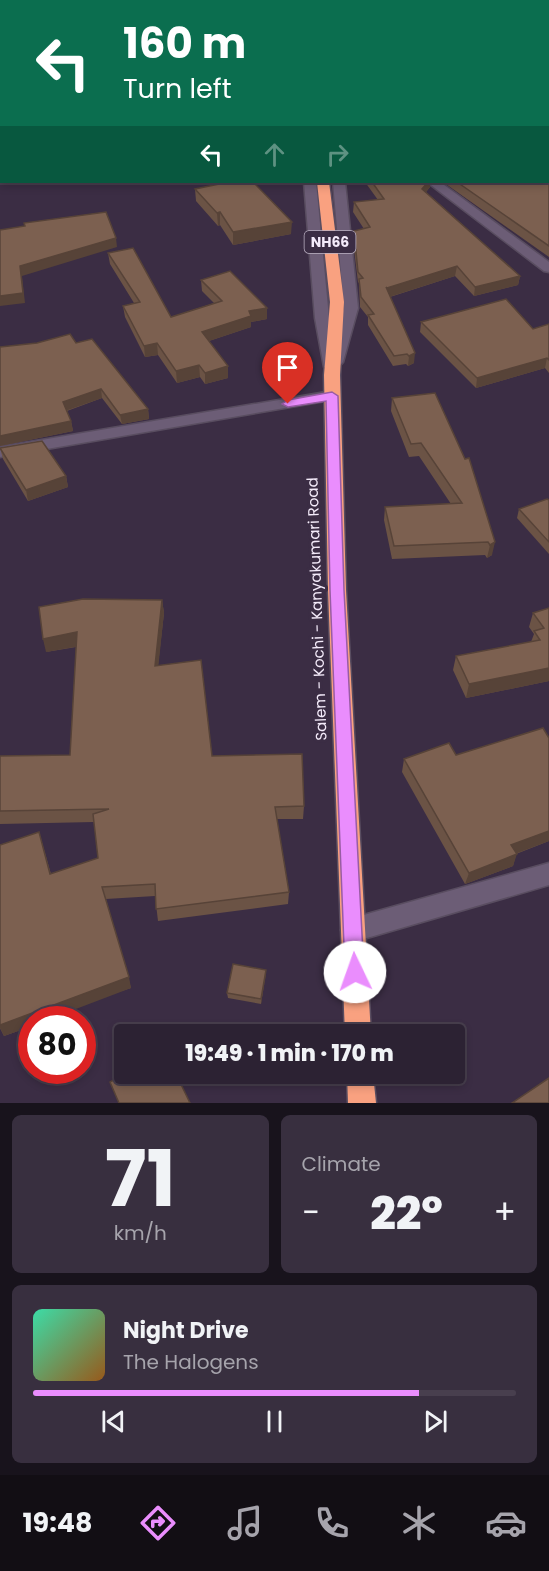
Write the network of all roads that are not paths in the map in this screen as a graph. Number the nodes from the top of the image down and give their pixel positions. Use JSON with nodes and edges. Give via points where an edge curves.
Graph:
{"nodes":[{"id":1,"x":310,"y":183,"type":"edge"},
{"id":2,"x":323,"y":183,"type":"edge"},
{"id":3,"x":339,"y":183,"type":"edge"},
{"id":4,"x":434,"y":183,"type":"edge"},
{"id":5,"x":549,"y":268,"type":"edge"},
{"id":6,"x":332,"y":375,"type":"junction"},
{"id":7,"x":332,"y":396,"type":"junction"},
{"id":8,"x":0,"y":452,"type":"edge"},
{"id":9,"x":549,"y":873,"type":"edge"},
{"id":10,"x":353,"y":930,"type":"junction"},
{"id":11,"x":357,"y":1024,"type":"edge"},
{"id":12,"x":361,"y":1084,"type":"edge"},
{"id":13,"x":362,"y":1103,"type":"edge"}],
"edges":[{"from":1,"to":6,"type":"street","via":[[322,318]]},
{"from":2,"to":6,"type":"highway","name":"Salem - Kochi - Kanyakumari Road","number":"NH66","via":[[337,302]]},
{"from":3,"to":6,"type":"street","via":[[351,308]]},
{"from":4,"to":5,"type":"street"},
{"from":6,"to":7,"type":"highway","name":"Salem - Kochi - Kanyakumari Road","number":"NH66"},
{"from":7,"to":8,"type":"street"},
{"from":7,"to":10,"type":"highway","name":"Salem - Kochi - Kanyakumari Road","number":"NH66"},
{"from":9,"to":10,"type":"street"},
{"from":10,"to":11,"type":"highway","name":"Salem - Kochi - Kanyakumari Road","number":"NH66"},
{"from":12,"to":13,"type":"highway"}]}
